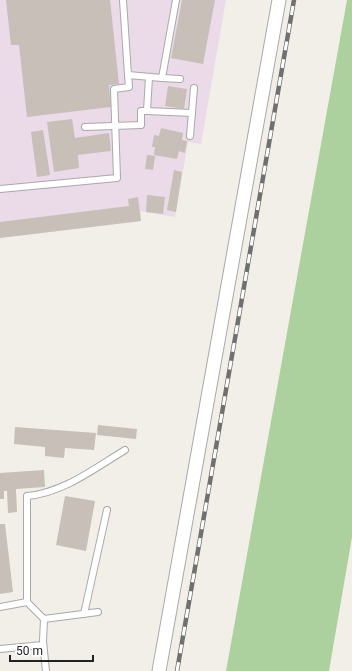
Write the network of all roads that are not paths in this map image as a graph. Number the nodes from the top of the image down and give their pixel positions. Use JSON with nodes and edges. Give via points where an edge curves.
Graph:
{"nodes":[{"id":1,"x":123,"y":0,"type":"edge"},
{"id":2,"x":176,"y":0,"type":"edge"},
{"id":3,"x":279,"y":0,"type":"edge"},
{"id":4,"x":128,"y":75,"type":"junction"},
{"id":5,"x":149,"y":78,"type":"junction"},
{"id":6,"x":162,"y":78,"type":"junction"},
{"id":7,"x":180,"y":79,"type":"dead end"},
{"id":8,"x":194,"y":88,"type":"dead end"},
{"id":9,"x":147,"y":111,"type":"junction"},
{"id":10,"x":192,"y":113,"type":"junction"},
{"id":11,"x":117,"y":125,"type":"junction"},
{"id":12,"x":85,"y":127,"type":"dead end"},
{"id":13,"x":190,"y":136,"type":"dead end"},
{"id":14,"x":0,"y":189,"type":"edge"},
{"id":15,"x":125,"y":450,"type":"dead end"},
{"id":16,"x":107,"y":510,"type":"dead end"},
{"id":17,"x":27,"y":602,"type":"junction"},
{"id":18,"x":0,"y":607,"type":"edge"},
{"id":19,"x":98,"y":612,"type":"dead end"},
{"id":20,"x":84,"y":614,"type":"junction"},
{"id":21,"x":44,"y":619,"type":"junction"},
{"id":22,"x":43,"y":645,"type":"junction"},
{"id":23,"x":0,"y":649,"type":"edge"},
{"id":24,"x":46,"y":671,"type":"edge"},
{"id":25,"x":159,"y":671,"type":"edge"}],
"edges":[{"from":1,"to":4,"type":"lane"},
{"from":2,"to":6,"type":"lane"},
{"from":3,"to":25,"type":"street"},
{"from":4,"to":5,"type":"lane"},
{"from":4,"to":11,"type":"lane","via":[[129,88],[114,89]]},
{"from":5,"to":6,"type":"lane"},
{"from":5,"to":9,"type":"lane"},
{"from":6,"to":7,"type":"lane"},
{"from":8,"to":10,"type":"lane"},
{"from":9,"to":10,"type":"lane"},
{"from":9,"to":11,"type":"lane","via":[[141,111],[141,125]]},
{"from":10,"to":13,"type":"lane"},
{"from":11,"to":12,"type":"lane"},
{"from":11,"to":14,"type":"lane","via":[[117,178]]},
{"from":15,"to":17,"type":"lane","via":[[69,483],[43,495],[27,496]]},
{"from":16,"to":20,"type":"lane"},
{"from":17,"to":18,"type":"lane"},
{"from":17,"to":21,"type":"lane"},
{"from":19,"to":20,"type":"lane"},
{"from":20,"to":21,"type":"lane"},
{"from":21,"to":22,"type":"lane"},
{"from":22,"to":23,"type":"lane"},
{"from":22,"to":24,"type":"lane"}]}
